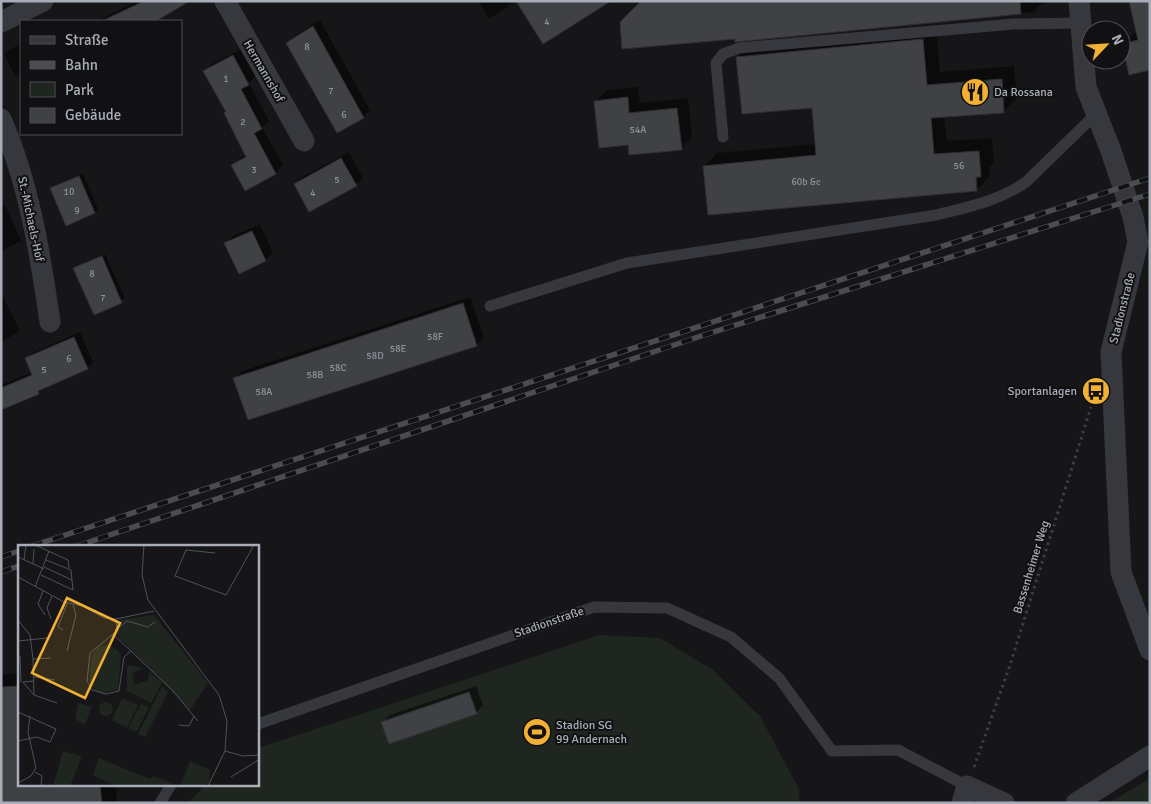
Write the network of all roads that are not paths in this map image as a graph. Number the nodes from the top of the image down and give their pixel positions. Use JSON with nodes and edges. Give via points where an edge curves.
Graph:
{"nodes":[{"id":1,"x":42,"y":1,"type":"edge"},
{"id":2,"x":225,"y":1,"type":"edge"},
{"id":3,"x":1079,"y":1,"type":"edge"},
{"id":4,"x":1,"y":22,"type":"edge"},
{"id":5,"x":1081,"y":23,"type":"joint"},
{"id":6,"x":1085,"y":70,"type":"edge"},
{"id":7,"x":1096,"y":114,"type":"junction"},
{"id":8,"x":1,"y":119,"type":"edge"},
{"id":9,"x":723,"y":137,"type":"dead end"},
{"id":10,"x":304,"y":141,"type":"dead end"},
{"id":11,"x":490,"y":306,"type":"dead end"},
{"id":12,"x":50,"y":322,"type":"dead end"},
{"id":13,"x":1150,"y":650,"type":"edge"},
{"id":14,"x":259,"y":724,"type":"edge"},
{"id":15,"x":1150,"y":756,"type":"edge"},
{"id":16,"x":170,"y":786,"type":"edge"},
{"id":17,"x":964,"y":795,"type":"edge"},
{"id":18,"x":160,"y":803,"type":"edge"},
{"id":19,"x":1004,"y":803,"type":"edge"},
{"id":20,"x":1076,"y":803,"type":"edge"}],
"edges":[{"from":1,"to":4,"type":"street"},
{"from":2,"to":10,"type":"street","name":"Hermannshof"},
{"from":3,"to":5,"type":"street","name":"Stadionstraße"},
{"from":5,"to":9,"type":"lane","via":[[1014,24],[739,48],[723,54],[716,63]]},
{"from":6,"to":7,"type":"street","name":"Stadionstraße","via":[[1086,87]]},
{"from":7,"to":11,"type":"lane","via":[[1026,182],[985,202],[927,216],[627,263]]},
{"from":7,"to":13,"type":"street","name":"Stadionstraße","via":[[1133,217],[1138,242],[1110,352],[1121,572]]},
{"from":8,"to":12,"type":"street","name":"St.-Michaels-Hof","via":[[16,154],[39,252]]},
{"from":14,"to":17,"type":"lane","name":"Stadionstraße","via":[[594,607],[667,608],[731,637],[779,678],[832,752],[898,750]]},
{"from":15,"to":20,"type":"street"},
{"from":16,"to":18,"type":"lane"},
{"from":17,"to":19,"type":"street","name":"Stadionstraße"}]}
